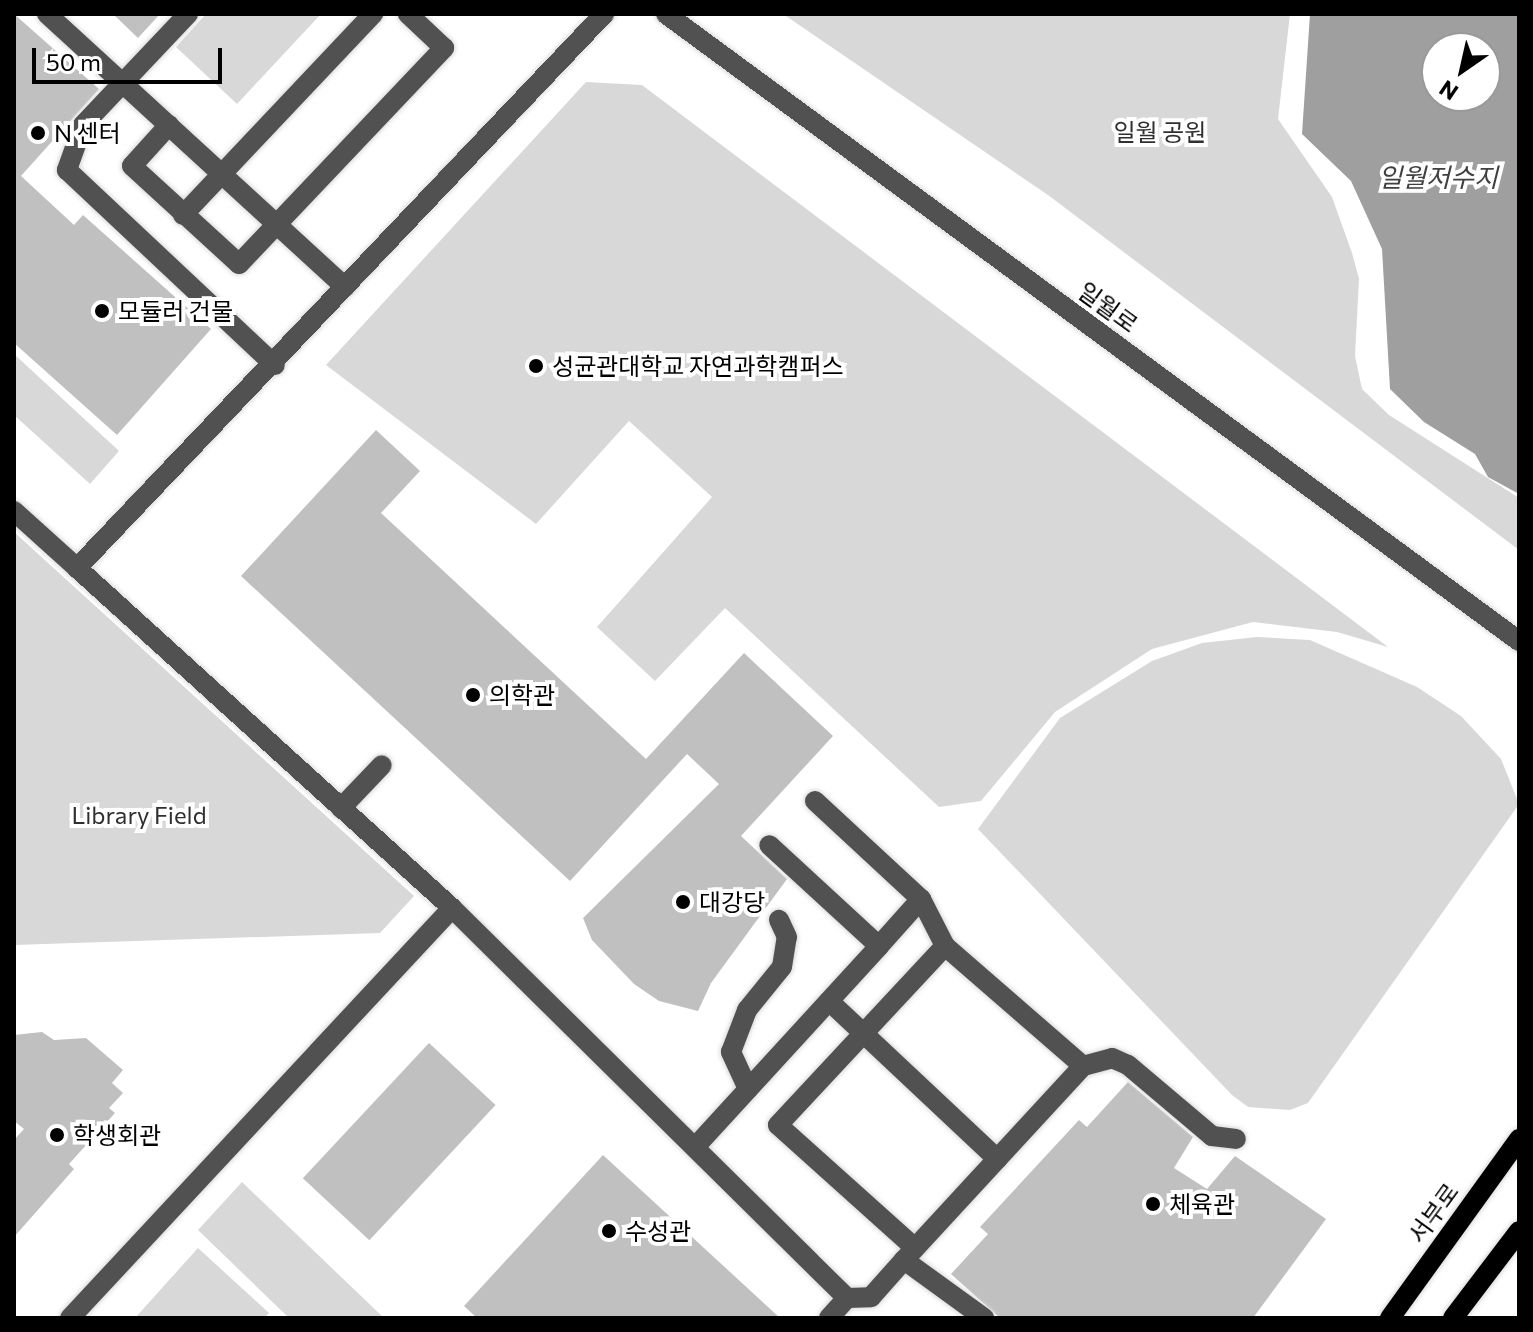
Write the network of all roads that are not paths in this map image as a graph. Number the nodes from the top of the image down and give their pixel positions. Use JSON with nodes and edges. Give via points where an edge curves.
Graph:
{"nodes":[{"id":1,"x":47,"y":14,"type":"edge"},
{"id":2,"x":188,"y":14,"type":"edge"},
{"id":3,"x":373,"y":14,"type":"edge"},
{"id":4,"x":408,"y":14,"type":"edge"},
{"id":5,"x":604,"y":14,"type":"edge"},
{"id":6,"x":666,"y":14,"type":"edge"},
{"id":7,"x":125,"y":84,"type":"junction"},
{"id":8,"x":169,"y":125,"type":"junction"},
{"id":9,"x":222,"y":173,"type":"junction"},
{"id":10,"x":183,"y":215,"type":"junction"},
{"id":11,"x":277,"y":224,"type":"junction"},
{"id":12,"x":345,"y":287,"type":"junction"},
{"id":13,"x":275,"y":365,"type":"junction"},
{"id":14,"x":14,"y":511,"type":"edge"},
{"id":15,"x":77,"y":568,"type":"junction"},
{"id":16,"x":1519,"y":641,"type":"edge"},
{"id":17,"x":382,"y":765,"type":"dead end"},
{"id":18,"x":815,"y":801,"type":"dead end"},
{"id":19,"x":341,"y":808,"type":"junction"},
{"id":20,"x":769,"y":845,"type":"dead end"},
{"id":21,"x":921,"y":899,"type":"junction"},
{"id":22,"x":452,"y":908,"type":"junction"},
{"id":23,"x":779,"y":920,"type":"dead end"},
{"id":24,"x":879,"y":946,"type":"junction"},
{"id":25,"x":945,"y":946,"type":"junction"},
{"id":26,"x":829,"y":1001,"type":"junction"},
{"id":27,"x":860,"y":1035,"type":"junction"},
{"id":28,"x":1083,"y":1066,"type":"junction"},
{"id":29,"x":748,"y":1089,"type":"junction"},
{"id":30,"x":1236,"y":1139,"type":"dead end"},
{"id":31,"x":1519,"y":1139,"type":"edge"},
{"id":32,"x":696,"y":1146,"type":"junction"},
{"id":33,"x":997,"y":1159,"type":"junction"},
{"id":34,"x":1519,"y":1231,"type":"edge"},
{"id":35,"x":909,"y":1254,"type":"junction"},
{"id":36,"x":847,"y":1298,"type":"junction"},
{"id":37,"x":70,"y":1318,"type":"edge"},
{"id":38,"x":829,"y":1318,"type":"edge"},
{"id":39,"x":984,"y":1318,"type":"edge"},
{"id":40,"x":1390,"y":1318,"type":"edge"},
{"id":41,"x":1453,"y":1318,"type":"edge"}],
"edges":[{"from":1,"to":7,"type":"street"},
{"from":2,"to":7,"type":"street"},
{"from":3,"to":9,"type":"street"},
{"from":4,"to":11,"type":"street","via":[[444,48]]},
{"from":5,"to":12,"type":"street"},
{"from":6,"to":16,"type":"street","name":"일월로"},
{"from":7,"to":8,"type":"street"},
{"from":7,"to":13,"type":"street","via":[[83,125],[67,170]]},
{"from":8,"to":9,"type":"street"},
{"from":8,"to":10,"type":"street","via":[[132,166]]},
{"from":9,"to":10,"type":"street"},
{"from":9,"to":11,"type":"street"},
{"from":10,"to":11,"type":"street","via":[[239,264]]},
{"from":11,"to":12,"type":"street"},
{"from":12,"to":13,"type":"street"},
{"from":13,"to":15,"type":"street"},
{"from":14,"to":15,"type":"street"},
{"from":15,"to":19,"type":"street"},
{"from":17,"to":19,"type":"street"},
{"from":18,"to":21,"type":"street"},
{"from":19,"to":22,"type":"street"},
{"from":20,"to":24,"type":"street"},
{"from":21,"to":24,"type":"street"},
{"from":21,"to":25,"type":"street"},
{"from":22,"to":32,"type":"street"},
{"from":22,"to":37,"type":"street"},
{"from":23,"to":29,"type":"street","via":[[787,937],[782,967],[747,1010],[731,1052]]},
{"from":24,"to":26,"type":"street"},
{"from":25,"to":27,"type":"street"},
{"from":25,"to":28,"type":"street"},
{"from":26,"to":27,"type":"street"},
{"from":26,"to":29,"type":"street"},
{"from":27,"to":33,"type":"street"},
{"from":27,"to":35,"type":"street","via":[[778,1125]]},
{"from":28,"to":30,"type":"street","via":[[1112,1058],[1128,1065],[1212,1136]]},
{"from":28,"to":33,"type":"street"},
{"from":29,"to":32,"type":"street"},
{"from":31,"to":40,"type":"main road","name":"서부로"},
{"from":32,"to":36,"type":"street"},
{"from":33,"to":35,"type":"street"},
{"from":34,"to":41,"type":"main road"},
{"from":35,"to":36,"type":"street","via":[[871,1297]]},
{"from":35,"to":39,"type":"street"},
{"from":36,"to":38,"type":"street"}]}
